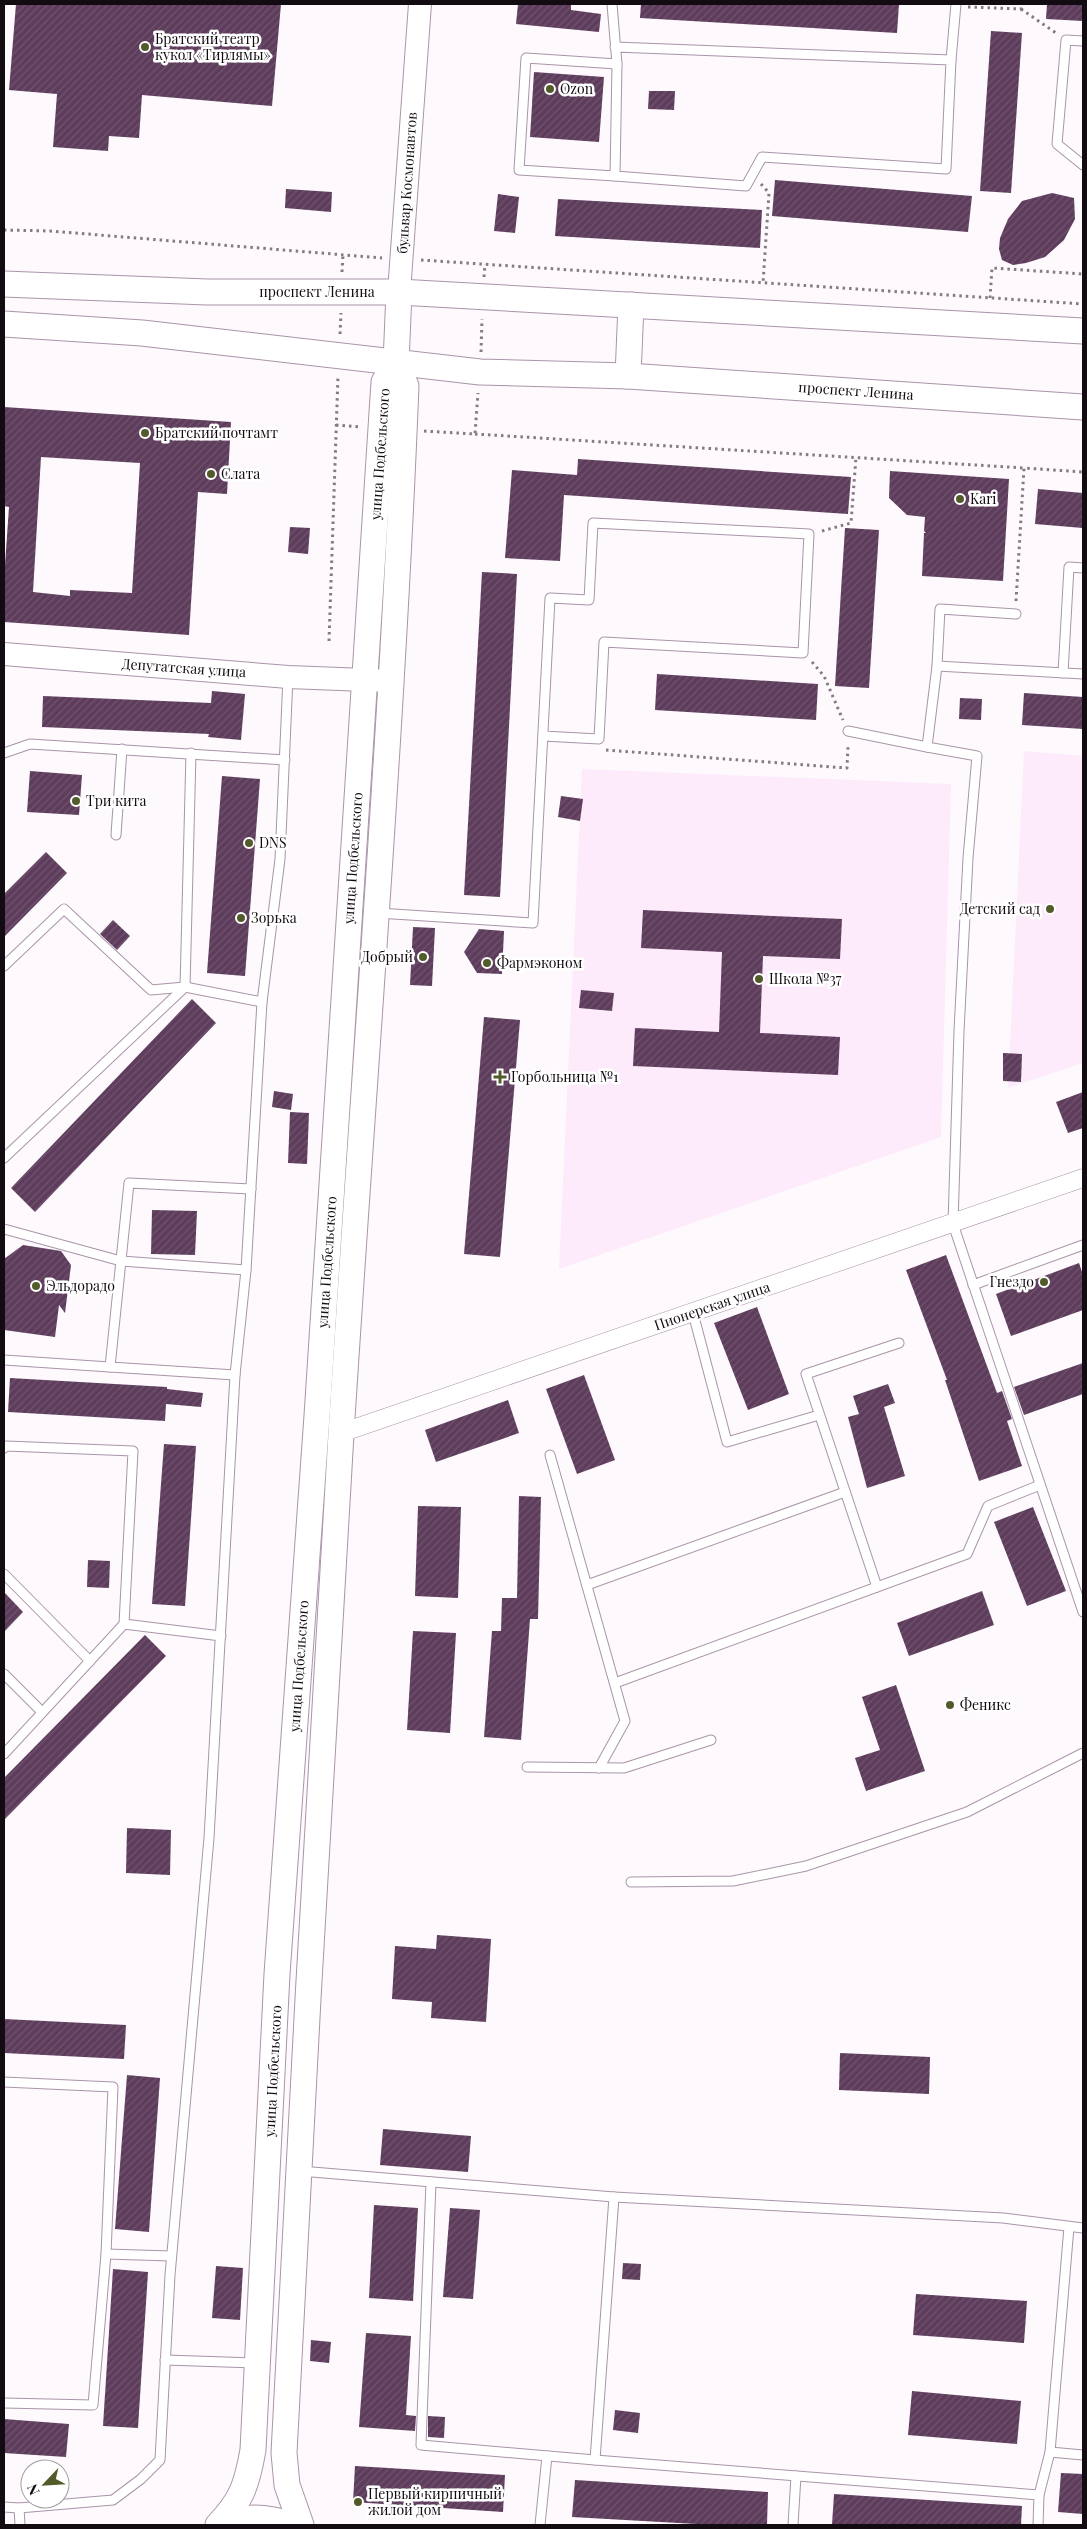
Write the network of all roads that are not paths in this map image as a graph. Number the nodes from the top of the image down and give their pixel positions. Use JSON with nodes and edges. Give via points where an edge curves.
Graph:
{"nodes":[{"id":1,"x":420,"y":4,"type":"edge"},
{"id":2,"x":612,"y":4,"type":"edge"},
{"id":3,"x":956,"y":5,"type":"edge"},
{"id":4,"x":1083,"y":41,"type":"edge"},
{"id":5,"x":615,"y":47,"type":"junction"},
{"id":6,"x":952,"y":60,"type":"junction"},
{"id":7,"x":617,"y":64,"type":"junction"},
{"id":8,"x":1083,"y":165,"type":"edge"},
{"id":9,"x":615,"y":176,"type":"junction"},
{"id":10,"x":4,"y":284,"type":"edge"},
{"id":11,"x":399,"y":292,"type":"junction"},
{"id":12,"x":631,"y":304,"type":"junction"},
{"id":13,"x":4,"y":324,"type":"edge"},
{"id":14,"x":1083,"y":331,"type":"edge"},
{"id":15,"x":396,"y":363,"type":"junction"},
{"id":16,"x":628,"y":376,"type":"junction"},
{"id":17,"x":1083,"y":407,"type":"edge"},
{"id":18,"x":1083,"y":568,"type":"edge"},
{"id":19,"x":1016,"y":614,"type":"road end"},
{"id":20,"x":4,"y":654,"type":"edge"},
{"id":21,"x":936,"y":666,"type":"junction"},
{"id":22,"x":1063,"y":673,"type":"junction"},
{"id":23,"x":1083,"y":674,"type":"edge"},
{"id":24,"x":288,"y":677,"type":"junction"},
{"id":25,"x":364,"y":680,"type":"junction"},
{"id":26,"x":392,"y":682,"type":"junction"},
{"id":27,"x":848,"y":731,"type":"road end"},
{"id":28,"x":543,"y":736,"type":"junction"},
{"id":29,"x":927,"y":747,"type":"junction"},
{"id":30,"x":122,"y":749,"type":"junction"},
{"id":31,"x":4,"y":753,"type":"edge"},
{"id":32,"x":191,"y":754,"type":"junction"},
{"id":33,"x":285,"y":760,"type":"junction"},
{"id":34,"x":116,"y":835,"type":"dead end"},
{"id":35,"x":376,"y":913,"type":"junction"},
{"id":36,"x":4,"y":966,"type":"edge"},
{"id":37,"x":185,"y":987,"type":"junction"},
{"id":38,"x":262,"y":1002,"type":"junction"},
{"id":39,"x":4,"y":1158,"type":"edge"},
{"id":40,"x":1083,"y":1179,"type":"edge"},
{"id":41,"x":251,"y":1189,"type":"junction"},
{"id":42,"x":953,"y":1224,"type":"junction"},
{"id":43,"x":4,"y":1229,"type":"edge"},
{"id":44,"x":1083,"y":1245,"type":"edge"},
{"id":45,"x":121,"y":1262,"type":"junction"},
{"id":46,"x":246,"y":1270,"type":"junction"},
{"id":47,"x":973,"y":1285,"type":"junction"},
{"id":48,"x":693,"y":1313,"type":"junction"},
{"id":49,"x":899,"y":1344,"type":"dead end"},
{"id":50,"x":4,"y":1360,"type":"edge"},
{"id":51,"x":110,"y":1367,"type":"junction"},
{"id":52,"x":235,"y":1375,"type":"junction"},
{"id":53,"x":819,"y":1415,"type":"junction"},
{"id":54,"x":341,"y":1433,"type":"junction"},
{"id":55,"x":4,"y":1448,"type":"edge"},
{"id":56,"x":550,"y":1455,"type":"dead end"},
{"id":57,"x":1040,"y":1485,"type":"junction"},
{"id":58,"x":845,"y":1492,"type":"junction"},
{"id":59,"x":4,"y":1574,"type":"edge"},
{"id":60,"x":587,"y":1585,"type":"junction"},
{"id":61,"x":877,"y":1587,"type":"junction"},
{"id":62,"x":303,"y":1610,"type":"junction"},
{"id":63,"x":330,"y":1612,"type":"junction"},
{"id":64,"x":1083,"y":1612,"type":"edge"},
{"id":65,"x":124,"y":1624,"type":"junction"},
{"id":66,"x":221,"y":1636,"type":"junction"},
{"id":67,"x":90,"y":1661,"type":"junction"},
{"id":68,"x":4,"y":1674,"type":"edge"},
{"id":69,"x":615,"y":1683,"type":"junction"},
{"id":70,"x":42,"y":1712,"type":"dead end"},
{"id":71,"x":712,"y":1740,"type":"dead end"},
{"id":72,"x":1083,"y":1753,"type":"edge"},
{"id":73,"x":4,"y":1754,"type":"edge"},
{"id":74,"x":527,"y":1767,"type":"dead end"},
{"id":75,"x":599,"y":1768,"type":"junction"},
{"id":76,"x":631,"y":1882,"type":"dead end"},
{"id":77,"x":4,"y":2082,"type":"edge"},
{"id":78,"x":299,"y":2171,"type":"junction"},
{"id":79,"x":431,"y":2182,"type":"junction"},
{"id":80,"x":614,"y":2197,"type":"junction"},
{"id":81,"x":1069,"y":2227,"type":"junction"},
{"id":82,"x":1083,"y":2228,"type":"edge"},
{"id":83,"x":106,"y":2254,"type":"junction"},
{"id":84,"x":171,"y":2256,"type":"junction"},
{"id":85,"x":166,"y":2360,"type":"junction"},
{"id":86,"x":259,"y":2363,"type":"junction"},
{"id":87,"x":4,"y":2403,"type":"edge"},
{"id":88,"x":1050,"y":2452,"type":"junction"},
{"id":89,"x":1083,"y":2455,"type":"edge"},
{"id":90,"x":548,"y":2456,"type":"junction"},
{"id":91,"x":594,"y":2460,"type":"junction"},
{"id":92,"x":796,"y":2476,"type":"junction"},
{"id":93,"x":1039,"y":2495,"type":"junction"},
{"id":94,"x":4,"y":2507,"type":"edge"},
{"id":95,"x":19,"y":2508,"type":"junction"},
{"id":96,"x":20,"y":2525,"type":"edge"},
{"id":97,"x":218,"y":2525,"type":"edge"},
{"id":98,"x":223,"y":2525,"type":"edge"},
{"id":99,"x":292,"y":2525,"type":"edge"},
{"id":100,"x":301,"y":2525,"type":"edge"},
{"id":101,"x":540,"y":2525,"type":"edge"},
{"id":102,"x":793,"y":2525,"type":"edge"},
{"id":103,"x":1038,"y":2525,"type":"edge"}],
"edges":[{"from":1,"to":11,"type":"street","name":"бульвар Космонавтов"},
{"from":2,"to":5,"type":"lane"},
{"from":3,"to":6,"type":"lane"},
{"from":4,"to":8,"type":"lane","via":[[1066,40],[1057,144]]},
{"from":5,"to":6,"type":"lane"},
{"from":5,"to":7,"type":"lane"},
{"from":6,"to":9,"type":"lane","via":[[946,169],[762,157],[746,186]]},
{"from":7,"to":9,"type":"lane"},
{"from":7,"to":9,"type":"lane","via":[[526,58],[519,170]]},
{"from":10,"to":11,"type":"main road","name":"проспект Ленина","via":[[207,292]]},
{"from":11,"to":12,"type":"main road","name":"проспект Ленина"},
{"from":11,"to":15,"type":"main road","name":"бульвар Космонавтов"},
{"from":12,"to":14,"type":"main road","name":"проспект Ленина"},
{"from":12,"to":16,"type":"main road"},
{"from":13,"to":15,"type":"main road","name":"проспект Ленина","via":[[142,333]]},
{"from":15,"to":16,"type":"main road","name":"проспект Ленина","via":[[480,372]]},
{"from":15,"to":25,"type":"main road","name":"улица Подбельского","via":[[384,382]]},
{"from":15,"to":26,"type":"main road","name":"улица Подбельского","via":[[406,386]]},
{"from":16,"to":17,"type":"main road","name":"проспект Ленина"},
{"from":18,"to":22,"type":"lane","via":[[1069,567]]},
{"from":19,"to":21,"type":"lane","via":[[940,609]]},
{"from":20,"to":24,"type":"street","name":"Депутатская улица"},
{"from":21,"to":22,"type":"lane"},
{"from":21,"to":29,"type":"lane"},
{"from":22,"to":23,"type":"lane"},
{"from":24,"to":25,"type":"street","name":"Депутатская улица"},
{"from":24,"to":33,"type":"lane"},
{"from":25,"to":26,"type":"street","name":"Депутатская улица"},
{"from":25,"to":62,"type":"main road","name":"улица Подбельского"},
{"from":26,"to":35,"type":"main road","name":"улица Подбельского"},
{"from":27,"to":29,"type":"lane"},
{"from":28,"to":28,"type":"lane","via":[[550,598],[589,600],[593,523],[809,534],[803,653],[604,642],[598,739]]},
{"from":28,"to":35,"type":"lane","via":[[533,923]]},
{"from":29,"to":42,"type":"lane","via":[[977,756],[964,935]]},
{"from":30,"to":31,"type":"lane","via":[[30,744]]},
{"from":30,"to":32,"type":"lane"},
{"from":30,"to":34,"type":"lane"},
{"from":32,"to":33,"type":"lane"},
{"from":32,"to":37,"type":"lane"},
{"from":33,"to":38,"type":"lane","via":[[280,859]]},
{"from":35,"to":54,"type":"main road","name":"улица Подбельского"},
{"from":36,"to":37,"type":"lane","via":[[64,909],[151,990]]},
{"from":37,"to":38,"type":"lane"},
{"from":37,"to":39,"type":"lane"},
{"from":38,"to":41,"type":"lane"},
{"from":40,"to":42,"type":"street","name":"Пионерская улица"},
{"from":41,"to":45,"type":"lane","via":[[129,1183]]},
{"from":41,"to":46,"type":"lane"},
{"from":42,"to":47,"type":"lane"},
{"from":42,"to":48,"type":"street","name":"Пионерская улица"},
{"from":43,"to":45,"type":"lane"},
{"from":44,"to":47,"type":"lane"},
{"from":45,"to":46,"type":"lane"},
{"from":45,"to":51,"type":"lane"},
{"from":46,"to":52,"type":"lane"},
{"from":47,"to":57,"type":"lane"},
{"from":48,"to":53,"type":"lane","via":[[727,1442]]},
{"from":48,"to":54,"type":"street","name":"Пионерская улица"},
{"from":49,"to":53,"type":"lane","via":[[806,1374]]},
{"from":50,"to":51,"type":"lane"},
{"from":51,"to":52,"type":"lane"},
{"from":52,"to":66,"type":"lane"},
{"from":53,"to":58,"type":"lane"},
{"from":54,"to":63,"type":"main road","name":"улица Подбельского"},
{"from":55,"to":65,"type":"lane","via":[[133,1451]]},
{"from":56,"to":60,"type":"lane"},
{"from":57,"to":61,"type":"lane","via":[[988,1506],[967,1554]]},
{"from":57,"to":64,"type":"lane"},
{"from":58,"to":60,"type":"lane"},
{"from":58,"to":61,"type":"lane"},
{"from":59,"to":67,"type":"lane"},
{"from":60,"to":69,"type":"lane"},
{"from":61,"to":69,"type":"lane"},
{"from":62,"to":63,"type":"main road"},
{"from":62,"to":86,"type":"main road","name":"улица Подбельского","via":[[278,1974]]},
{"from":63,"to":78,"type":"main road","name":"улица Подбельского"},
{"from":65,"to":66,"type":"lane"},
{"from":65,"to":67,"type":"lane"},
{"from":66,"to":84,"type":"lane","via":[[201,1945]]},
{"from":67,"to":73,"type":"lane"},
{"from":68,"to":70,"type":"lane"},
{"from":69,"to":75,"type":"lane","via":[[625,1721]]},
{"from":71,"to":75,"type":"lane","via":[[624,1768]]},
{"from":72,"to":76,"type":"lane","via":[[967,1812],[806,1866],[733,1881]]},
{"from":74,"to":75,"type":"lane"},
{"from":77,"to":83,"type":"lane","via":[[113,2087]]},
{"from":78,"to":79,"type":"lane"},
{"from":78,"to":100,"type":"main road","name":"улица Подбельского","via":[[284,2453],[287,2484]]},
{"from":79,"to":80,"type":"lane"},
{"from":79,"to":90,"type":"lane","via":[[421,2445]]},
{"from":80,"to":81,"type":"lane","via":[[1003,2218]]},
{"from":80,"to":91,"type":"lane"},
{"from":81,"to":82,"type":"lane"},
{"from":81,"to":88,"type":"lane"},
{"from":83,"to":84,"type":"lane"},
{"from":83,"to":87,"type":"lane","via":[[93,2405]]},
{"from":84,"to":85,"type":"lane"},
{"from":85,"to":86,"type":"lane"},
{"from":85,"to":95,"type":"lane","via":[[160,2460],[113,2500]]},
{"from":86,"to":97,"type":"main road","name":"улица Подбельского","via":[[254,2450],[248,2482],[239,2501]]},
{"from":88,"to":89,"type":"lane"},
{"from":88,"to":93,"type":"lane"},
{"from":90,"to":91,"type":"lane"},
{"from":90,"to":101,"type":"lane"},
{"from":91,"to":92,"type":"lane"},
{"from":92,"to":93,"type":"lane"},
{"from":92,"to":102,"type":"lane"},
{"from":93,"to":103,"type":"lane"},
{"from":94,"to":95,"type":"lane"},
{"from":95,"to":96,"type":"lane"},
{"from":98,"to":99,"type":"main road","via":[[260,2517]]}]}
